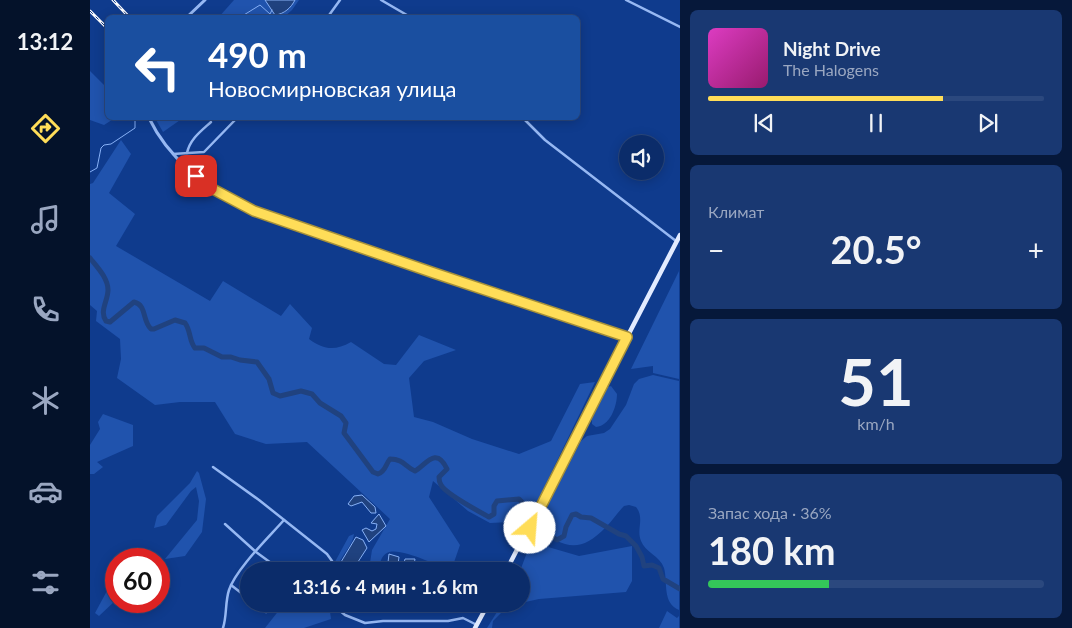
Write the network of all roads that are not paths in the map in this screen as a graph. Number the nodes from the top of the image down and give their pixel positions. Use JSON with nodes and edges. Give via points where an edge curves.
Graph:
{"nodes":[{"id":1,"x":205,"y":0,"type":"edge"},
{"id":2,"x":340,"y":0,"type":"edge"},
{"id":3,"x":381,"y":0,"type":"edge"},
{"id":4,"x":626,"y":0,"type":"edge"},
{"id":5,"x":189,"y":15,"type":"edge"},
{"id":6,"x":329,"y":15,"type":"edge"},
{"id":7,"x":407,"y":15,"type":"edge"},
{"id":8,"x":680,"y":27,"type":"edge"},
{"id":9,"x":150,"y":120,"type":"edge"},
{"id":10,"x":235,"y":120,"type":"edge"},
{"id":11,"x":524,"y":120,"type":"edge"},
{"id":12,"x":211,"y":122,"type":"dead end"},
{"id":13,"x":187,"y":153,"type":"junction"},
{"id":14,"x":173,"y":154,"type":"junction"},
{"id":15,"x":680,"y":235,"type":"edge"},
{"id":16,"x":676,"y":241,"type":"junction"},
{"id":17,"x":627,"y":337,"type":"junction"},
{"id":18,"x":212,"y":467,"type":"dead end"},
{"id":19,"x":284,"y":520,"type":"junction"},
{"id":20,"x":225,"y":524,"type":"dead end"},
{"id":21,"x":256,"y":552,"type":"junction"},
{"id":22,"x":270,"y":562,"type":"edge"},
{"id":23,"x":332,"y":562,"type":"edge"},
{"id":24,"x":511,"y":562,"type":"edge"},
{"id":25,"x":231,"y":585,"type":"junction"},
{"id":26,"x":240,"y":592,"type":"edge"},
{"id":27,"x":341,"y":612,"type":"edge"},
{"id":28,"x":484,"y":612,"type":"edge"},
{"id":29,"x":476,"y":626,"type":"edge"},
{"id":30,"x":223,"y":628,"type":"edge"}],
"edges":[{"from":1,"to":5,"type":"street"},
{"from":2,"to":6,"type":"street"},
{"from":3,"to":7,"type":"street"},
{"from":4,"to":8,"type":"street"},
{"from":9,"to":14,"type":"street"},
{"from":10,"to":13,"type":"street","via":[[204,152]]},
{"from":11,"to":16,"type":"street","via":[[545,140]]},
{"from":12,"to":13,"type":"street","via":[[194,139]]},
{"from":13,"to":14,"type":"street"},
{"from":14,"to":17,"type":"street","via":[[209,187],[254,211]]},
{"from":15,"to":16,"type":"main road"},
{"from":16,"to":17,"type":"main road"},
{"from":17,"to":24,"type":"main road"},
{"from":18,"to":19,"type":"street"},
{"from":19,"to":21,"type":"street"},
{"from":19,"to":23,"type":"street","via":[[327,554]]},
{"from":20,"to":21,"type":"street"},
{"from":21,"to":22,"type":"street"},
{"from":21,"to":25,"type":"street"},
{"from":25,"to":26,"type":"street"},
{"from":25,"to":30,"type":"street"},
{"from":27,"to":29,"type":"street","via":[[365,623],[463,618]]},
{"from":28,"to":29,"type":"main road"}]}
